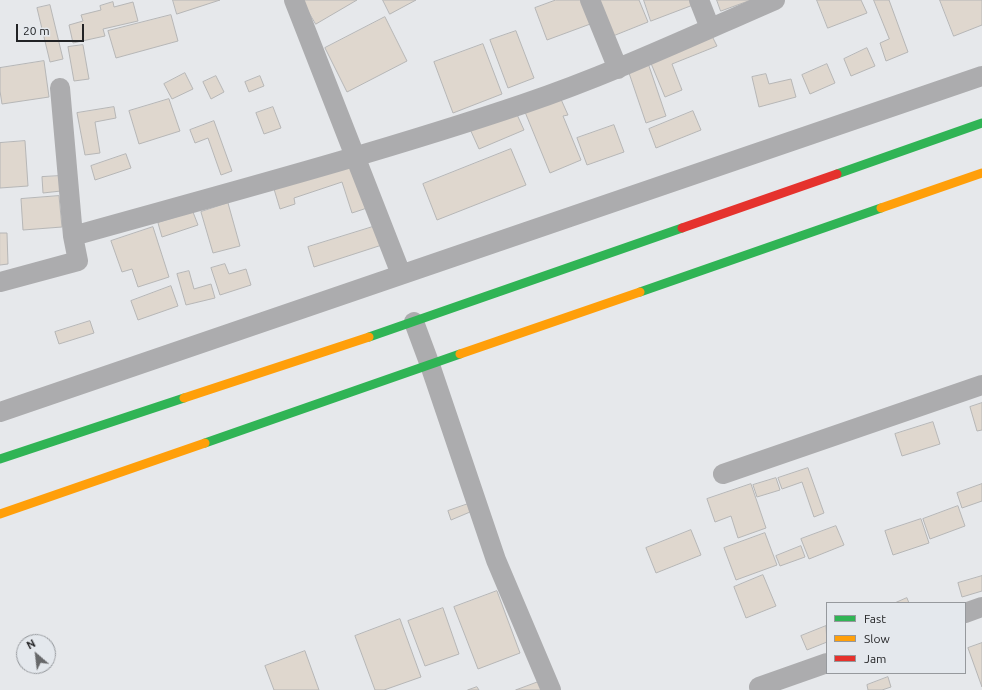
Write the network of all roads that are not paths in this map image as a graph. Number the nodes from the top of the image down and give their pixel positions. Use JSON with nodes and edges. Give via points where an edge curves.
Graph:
{"nodes":[{"id":1,"x":294,"y":0,"type":"edge"},
{"id":2,"x":590,"y":0,"type":"edge"},
{"id":3,"x":699,"y":0,"type":"edge"},
{"id":4,"x":775,"y":0,"type":"edge"},
{"id":5,"x":710,"y":28,"type":"junction"},
{"id":6,"x":618,"y":69,"type":"junction"},
{"id":7,"x":982,"y":76,"type":"edge"},
{"id":8,"x":60,"y":88,"type":"dead end"},
{"id":9,"x":982,"y":123,"type":"edge"},
{"id":10,"x":355,"y":157,"type":"junction"},
{"id":11,"x":982,"y":173,"type":"edge"},
{"id":12,"x":73,"y":236,"type":"junction"},
{"id":13,"x":401,"y":274,"type":"junction"},
{"id":14,"x":0,"y":282,"type":"edge"},
{"id":15,"x":414,"y":322,"type":"junction"},
{"id":16,"x":430,"y":365,"type":"junction"},
{"id":17,"x":982,"y":385,"type":"edge"},
{"id":18,"x":0,"y":412,"type":"edge"},
{"id":19,"x":0,"y":459,"type":"edge"},
{"id":20,"x":723,"y":474,"type":"dead end"},
{"id":21,"x":0,"y":514,"type":"edge"},
{"id":22,"x":982,"y":607,"type":"edge"},
{"id":23,"x":966,"y":613,"type":"edge"},
{"id":24,"x":826,"y":662,"type":"edge"},
{"id":25,"x":759,"y":687,"type":"dead end"},
{"id":26,"x":552,"y":690,"type":"edge"}],
"edges":[{"from":1,"to":10,"type":"street"},
{"from":2,"to":6,"type":"street"},
{"from":3,"to":5,"type":"street"},
{"from":4,"to":5,"type":"street"},
{"from":5,"to":6,"type":"street"},
{"from":6,"to":10,"type":"street","via":[[524,104]]},
{"from":7,"to":13,"type":"street"},
{"from":8,"to":12,"type":"street"},
{"from":9,"to":15,"type":"main road"},
{"from":10,"to":12,"type":"street"},
{"from":10,"to":13,"type":"street"},
{"from":11,"to":16,"type":"main road"},
{"from":12,"to":14,"type":"street","via":[[78,261]]},
{"from":13,"to":18,"type":"street"},
{"from":15,"to":16,"type":"street"},
{"from":15,"to":19,"type":"main road"},
{"from":16,"to":21,"type":"main road"},
{"from":16,"to":26,"type":"street","via":[[496,560]]},
{"from":17,"to":20,"type":"street"},
{"from":22,"to":23,"type":"street"},
{"from":24,"to":25,"type":"street"}]}
